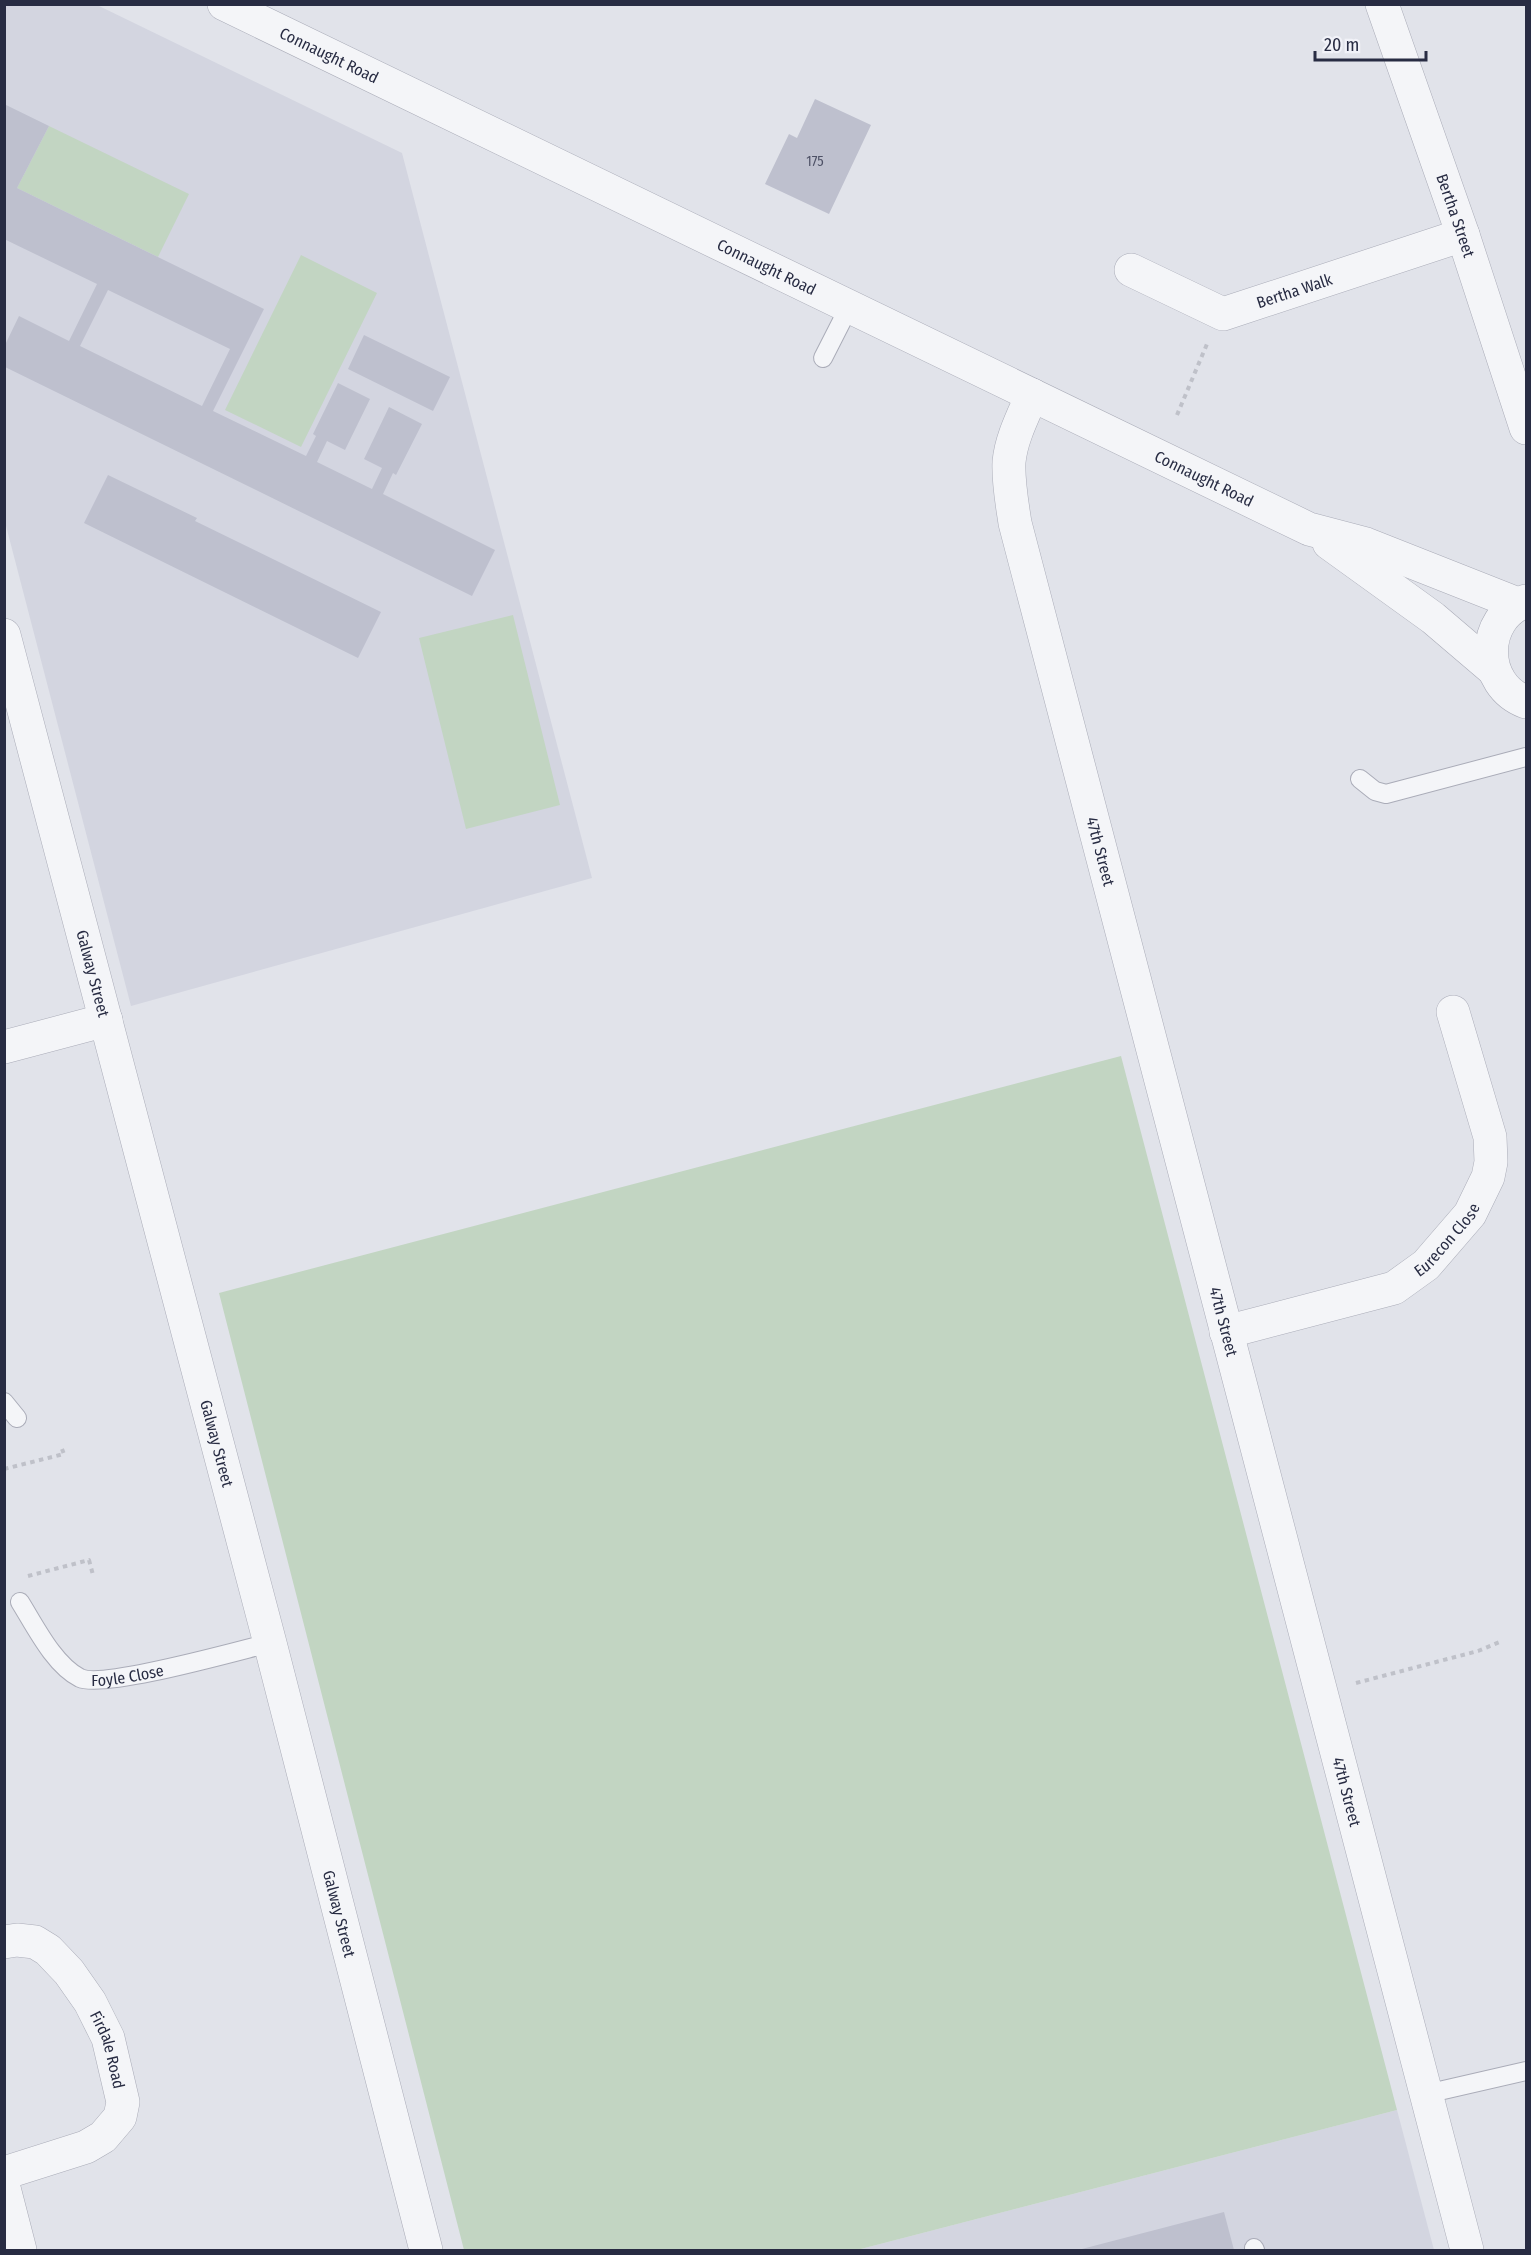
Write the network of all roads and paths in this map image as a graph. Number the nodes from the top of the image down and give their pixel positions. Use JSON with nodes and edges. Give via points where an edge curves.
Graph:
{"nodes":[{"id":1,"x":224,"y":4,"type":"edge"},
{"id":2,"x":1382,"y":4,"type":"edge"},
{"id":3,"x":1463,"y":235,"type":"junction"},
{"id":4,"x":1131,"y":270,"type":"dead end"},
{"id":5,"x":849,"y":307,"type":"junction"},
{"id":6,"x":1209,"y":341,"type":"dead end"},
{"id":7,"x":823,"y":358,"type":"dead end"},
{"id":8,"x":1032,"y":395,"type":"junction"},
{"id":9,"x":1177,"y":415,"type":"dead end"},
{"id":10,"x":1527,"y":428,"type":"edge"},
{"id":11,"x":1309,"y":529,"type":"junction"},
{"id":12,"x":1522,"y":603,"type":"edge"},
{"id":13,"x":4,"y":635,"type":"edge"},
{"id":14,"x":1494,"y":670,"type":"junction"},
{"id":15,"x":10,"y":682,"type":"edge"},
{"id":16,"x":1527,"y":702,"type":"edge"},
{"id":17,"x":1527,"y":757,"type":"edge"},
{"id":18,"x":1360,"y":779,"type":"dead end"},
{"id":19,"x":1453,"y":1012,"type":"dead end"},
{"id":20,"x":105,"y":1020,"type":"junction"},
{"id":21,"x":4,"y":1047,"type":"edge"},
{"id":22,"x":1227,"y":1332,"type":"junction"},
{"id":23,"x":4,"y":1402,"type":"edge"},
{"id":24,"x":17,"y":1418,"type":"dead end"},
{"id":25,"x":62,"y":1449,"type":"dead end"},
{"id":26,"x":4,"y":1469,"type":"edge"},
{"id":27,"x":93,"y":1575,"type":"dead end"},
{"id":28,"x":26,"y":1576,"type":"dead end"},
{"id":29,"x":20,"y":1602,"type":"dead end"},
{"id":30,"x":1502,"y":1641,"type":"dead end"},
{"id":31,"x":270,"y":1643,"type":"junction"},
{"id":32,"x":1351,"y":1685,"type":"dead end"},
{"id":33,"x":4,"y":1942,"type":"edge"},
{"id":34,"x":1527,"y":2071,"type":"edge"},
{"id":35,"x":1426,"y":2094,"type":"junction"},
{"id":36,"x":4,"y":2173,"type":"edge"},
{"id":37,"x":4,"y":2188,"type":"edge"},
{"id":38,"x":20,"y":2250,"type":"edge"},
{"id":39,"x":426,"y":2250,"type":"edge"},
{"id":40,"x":1467,"y":2250,"type":"edge"}],
"edges":[{"from":1,"to":5,"type":"street","name":"Connaught Road"},
{"from":2,"to":3,"type":"street","name":"Bertha Street"},
{"from":3,"to":4,"type":"street","name":"Bertha Walk","via":[[1223,314]]},
{"from":3,"to":10,"type":"street","name":"Bertha Street"},
{"from":5,"to":7,"type":"lane"},
{"from":5,"to":8,"type":"street","name":"Connaught Road"},
{"from":6,"to":9,"type":"path"},
{"from":8,"to":11,"type":"street","name":"Connaught Road"},
{"from":8,"to":22,"type":"street","name":"47th Street","via":[[1009,462],[1015,523]]},
{"from":11,"to":12,"type":"street","name":"Connaught Road","via":[[1366,544]]},
{"from":11,"to":14,"type":"street","name":"Connaught Road","via":[[1433,618]]},
{"from":12,"to":14,"type":"street","via":[[1507,612],[1494,630],[1490,651]]},
{"from":13,"to":15,"type":"street","name":"Galway Street"},
{"from":14,"to":16,"type":"street","name":"Connaught Road","via":[[1503,686]]},
{"from":15,"to":20,"type":"street","name":"Galway Street"},
{"from":17,"to":18,"type":"lane","via":[[1386,794]]},
{"from":19,"to":22,"type":"street","name":"Eurecon Close","via":[[1490,1137],[1488,1177],[1470,1214],[1426,1265],[1394,1288]]},
{"from":20,"to":21,"type":"street"},
{"from":20,"to":31,"type":"street","name":"Galway Street"},
{"from":22,"to":35,"type":"street","name":"47th Street"},
{"from":23,"to":24,"type":"lane"},
{"from":25,"to":26,"type":"path","via":[[64,1454]]},
{"from":27,"to":28,"type":"path","via":[[89,1560]]},
{"from":29,"to":31,"type":"lane","name":"Foyle Close","via":[[65,1668],[81,1679],[123,1678]]},
{"from":30,"to":32,"type":"path"},
{"from":31,"to":39,"type":"street","name":"Galway Street"},
{"from":33,"to":36,"type":"street","name":"Firdale Road","via":[[35,1942],[69,1972],[108,2038],[123,2102],[120,2117],[103,2137],[86,2147]]},
{"from":34,"to":35,"type":"lane"},
{"from":35,"to":40,"type":"street","name":"47th Street"},
{"from":37,"to":38,"type":"street"}]}
